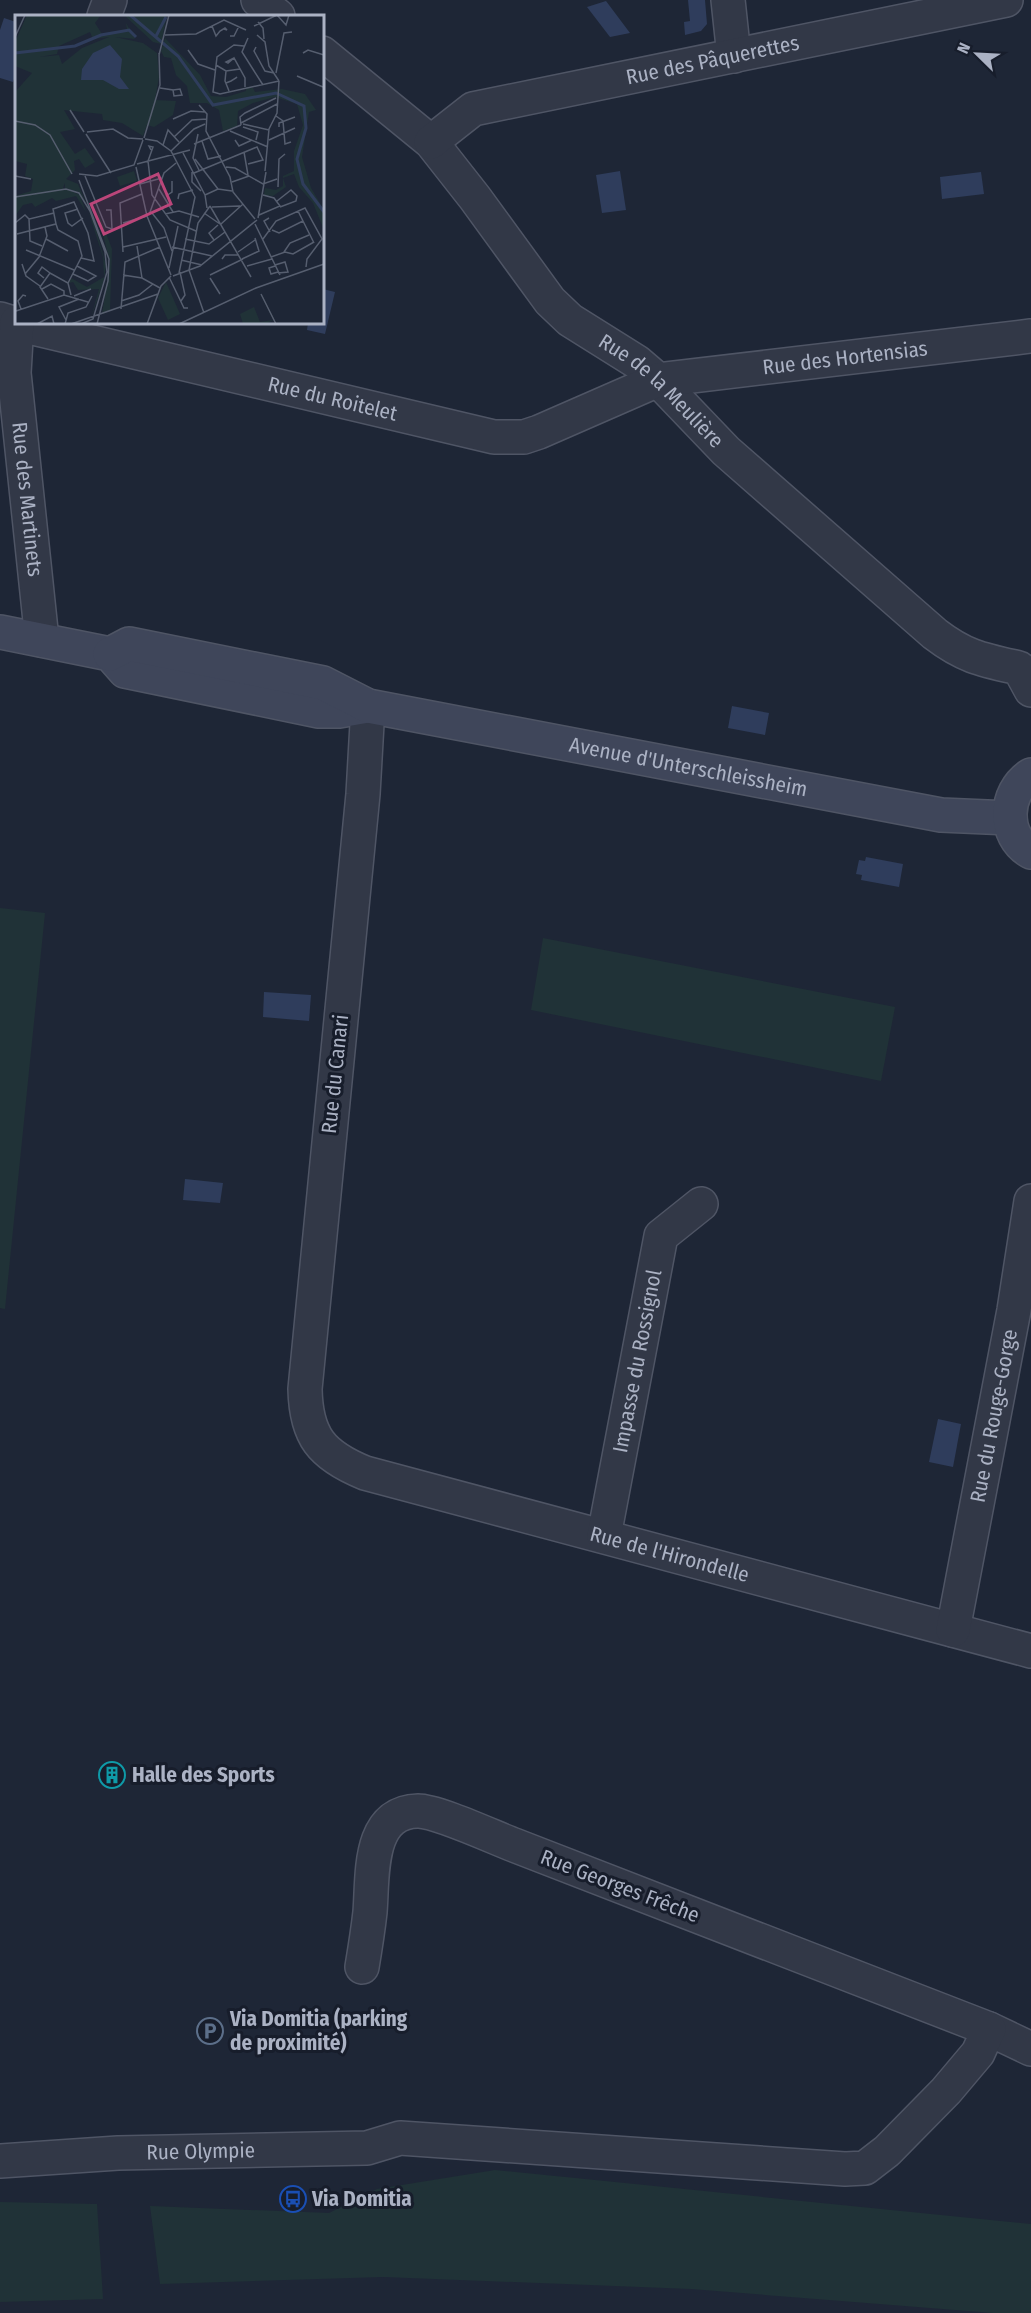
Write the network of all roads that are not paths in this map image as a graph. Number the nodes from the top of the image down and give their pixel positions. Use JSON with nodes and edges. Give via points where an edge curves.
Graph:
{"nodes":[{"id":1,"x":111,"y":0,"type":"edge"},
{"id":2,"x":258,"y":0,"type":"edge"},
{"id":3,"x":728,"y":0,"type":"edge"},
{"id":4,"x":1005,"y":0,"type":"edge"},
{"id":5,"x":104,"y":15,"type":"edge"},
{"id":6,"x":277,"y":15,"type":"edge"},
{"id":7,"x":324,"y":55,"type":"edge"},
{"id":8,"x":734,"y":56,"type":"junction"},
{"id":9,"x":431,"y":142,"type":"junction"},
{"id":10,"x":11,"y":322,"type":"edge"},
{"id":11,"x":19,"y":324,"type":"edge"},
{"id":12,"x":1031,"y":336,"type":"edge"},
{"id":13,"x":658,"y":380,"type":"junction"},
{"id":14,"x":0,"y":632,"type":"edge"},
{"id":15,"x":42,"y":640,"type":"junction"},
{"id":16,"x":1027,"y":674,"type":"edge"},
{"id":17,"x":368,"y":706,"type":"junction"},
{"id":18,"x":1031,"y":775,"type":"edge"},
{"id":19,"x":1010,"y":818,"type":"junction"},
{"id":20,"x":1031,"y":852,"type":"edge"},
{"id":21,"x":1031,"y":1201,"type":"edge"},
{"id":22,"x":701,"y":1204,"type":"dead end"},
{"id":23,"x":317,"y":1439,"type":"joint"},
{"id":24,"x":604,"y":1536,"type":"junction"},
{"id":25,"x":953,"y":1630,"type":"junction"},
{"id":26,"x":1031,"y":1651,"type":"edge"},
{"id":27,"x":363,"y":1967,"type":"dead end"},
{"id":28,"x":989,"y":2029,"type":"junction"},
{"id":29,"x":1031,"y":2049,"type":"edge"},
{"id":30,"x":0,"y":2161,"type":"edge"}],
"edges":[{"from":1,"to":5,"type":"street"},
{"from":2,"to":6,"type":"street"},
{"from":3,"to":8,"type":"street"},
{"from":4,"to":8,"type":"street","name":"Rue des Pâquerettes"},
{"from":7,"to":9,"type":"street","name":"Rue de la Meulière"},
{"from":8,"to":9,"type":"street","name":"Rue des Pâquerettes","via":[[473,109]]},
{"from":9,"to":13,"type":"street","name":"Rue de la Meulière","via":[[550,301],[570,320],[637,362]]},
{"from":10,"to":15,"type":"street","name":"Rue des Martinets"},
{"from":11,"to":13,"type":"street","name":"Rue du Roitelet","via":[[509,438],[539,432]]},
{"from":12,"to":13,"type":"street","name":"Rue des Hortensias"},
{"from":13,"to":16,"type":"street","name":"Rue de la Meulière","via":[[726,452],[935,634],[971,657]]},
{"from":14,"to":15,"type":"street","name":"Avenue d'Unterschleissheim"},
{"from":15,"to":17,"type":"street","name":"Avenue d'Unterschleissheim","via":[[110,654],[125,671],[319,711]]},
{"from":17,"to":19,"type":"street","name":"Avenue d'Unterschleissheim","via":[[932,813]]},
{"from":17,"to":23,"type":"street","name":"Rue du Canari","via":[[363,794],[305,1389],[308,1417]]},
{"from":18,"to":19,"type":"street","via":[[1012,798]]},
{"from":19,"to":20,"type":"street","via":[[1018,841]]},
{"from":21,"to":25,"type":"street","name":"Rue du Rouge-Gorge"},
{"from":22,"to":24,"type":"street","name":"Impasse du Rossignol","via":[[661,1236]]},
{"from":23,"to":24,"type":"street","name":"Rue de l'Hirondelle","via":[[342,1464],[365,1473]]},
{"from":24,"to":25,"type":"street","name":"Rue de l'Hirondelle"},
{"from":25,"to":26,"type":"street","name":"Rue de l'Hirondelle"},
{"from":27,"to":28,"type":"street","name":"Rue Georges Frêche","via":[[378,1836],[395,1816],[419,1811]]},
{"from":28,"to":29,"type":"street","name":"Rue Georges Frêche"},
{"from":28,"to":30,"type":"street","name":"Rue Olympie","via":[[978,2053],[946,2091],[865,2168],[400,2138],[367,2148],[118,2153]]}]}
